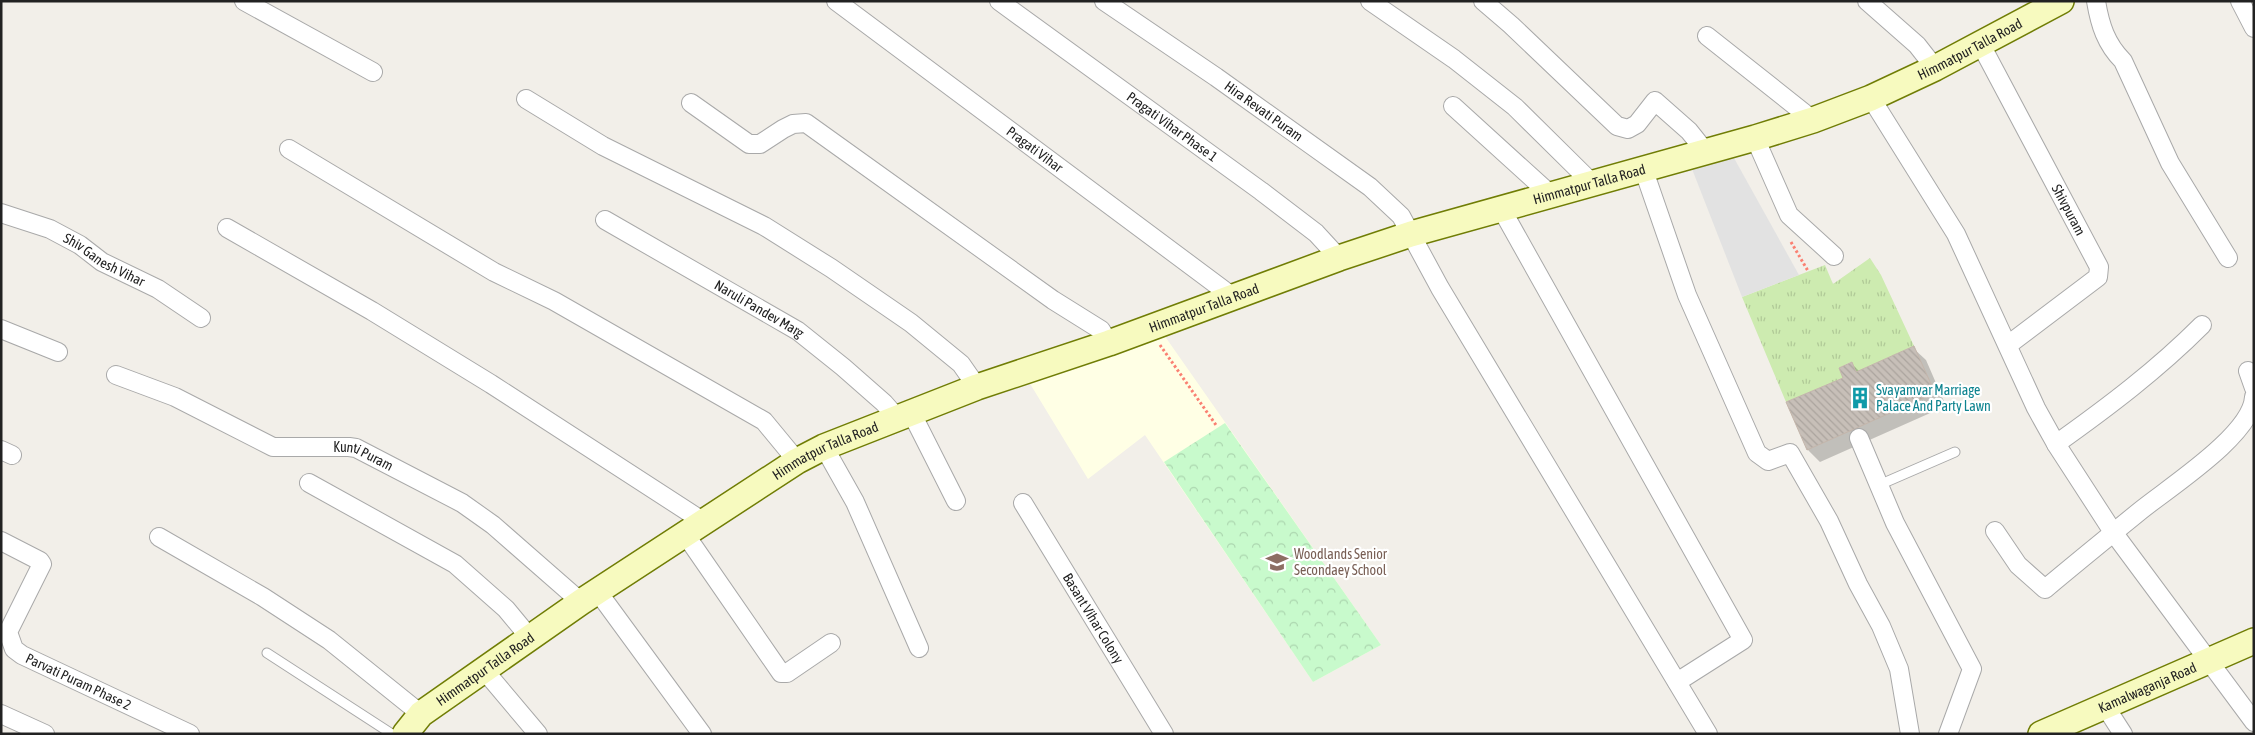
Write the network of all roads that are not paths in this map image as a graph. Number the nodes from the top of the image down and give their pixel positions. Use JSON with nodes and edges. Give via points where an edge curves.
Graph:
{"nodes":[{"id":1,"x":244,"y":1,"type":"edge"},
{"id":2,"x":836,"y":1,"type":"edge"},
{"id":3,"x":998,"y":1,"type":"edge"},
{"id":4,"x":1104,"y":1,"type":"edge"},
{"id":5,"x":1370,"y":1,"type":"edge"},
{"id":6,"x":1483,"y":1,"type":"edge"},
{"id":7,"x":1867,"y":1,"type":"edge"},
{"id":8,"x":2060,"y":1,"type":"edge"},
{"id":9,"x":2096,"y":1,"type":"edge"},
{"id":10,"x":2240,"y":1,"type":"edge"},
{"id":11,"x":2254,"y":28,"type":"edge"},
{"id":12,"x":1707,"y":36,"type":"dead end"},
{"id":13,"x":1980,"y":43,"type":"junction"},
{"id":14,"x":1935,"y":68,"type":"junction"},
{"id":15,"x":373,"y":72,"type":"dead end"},
{"id":16,"x":1871,"y":98,"type":"junction"},
{"id":17,"x":526,"y":99,"type":"dead end"},
{"id":18,"x":691,"y":103,"type":"dead end"},
{"id":19,"x":1453,"y":106,"type":"dead end"},
{"id":20,"x":1813,"y":120,"type":"junction"},
{"id":21,"x":1755,"y":138,"type":"junction"},
{"id":22,"x":289,"y":149,"type":"dead end"},
{"id":23,"x":1705,"y":151,"type":"junction"},
{"id":24,"x":1643,"y":168,"type":"junction"},
{"id":25,"x":1592,"y":183,"type":"junction"},
{"id":26,"x":1551,"y":195,"type":"junction"},
{"id":27,"x":1502,"y":210,"type":"junction"},
{"id":28,"x":1,"y":213,"type":"edge"},
{"id":29,"x":605,"y":220,"type":"dead end"},
{"id":30,"x":227,"y":228,"type":"dead end"},
{"id":31,"x":1411,"y":234,"type":"junction"},
{"id":32,"x":1834,"y":256,"type":"dead end"},
{"id":33,"x":1339,"y":258,"type":"junction"},
{"id":34,"x":2228,"y":258,"type":"dead end"},
{"id":35,"x":1233,"y":297,"type":"junction"},
{"id":36,"x":201,"y":318,"type":"dead end"},
{"id":37,"x":2202,"y":325,"type":"dead end"},
{"id":38,"x":1,"y":329,"type":"edge"},
{"id":39,"x":1109,"y":343,"type":"junction"},
{"id":40,"x":2008,"y":345,"type":"junction"},
{"id":41,"x":58,"y":352,"type":"dead end"},
{"id":42,"x":2248,"y":371,"type":"dead end"},
{"id":43,"x":116,"y":375,"type":"dead end"},
{"id":44,"x":976,"y":387,"type":"junction"},
{"id":45,"x":2254,"y":388,"type":"edge"},
{"id":46,"x":2254,"y":398,"type":"edge"},
{"id":47,"x":905,"y":416,"type":"junction"},
{"id":48,"x":1858,"y":438,"type":"dead end"},
{"id":49,"x":2056,"y":444,"type":"junction"},
{"id":50,"x":824,"y":448,"type":"junction"},
{"id":51,"x":1955,"y":452,"type":"dead end"},
{"id":52,"x":797,"y":461,"type":"junction"},
{"id":53,"x":309,"y":483,"type":"dead end"},
{"id":54,"x":1879,"y":485,"type":"junction"},
{"id":55,"x":956,"y":501,"type":"dead end"},
{"id":56,"x":1023,"y":502,"type":"dead end"},
{"id":57,"x":694,"y":528,"type":"junction"},
{"id":58,"x":1995,"y":531,"type":"dead end"},
{"id":59,"x":2113,"y":532,"type":"junction"},
{"id":60,"x":159,"y":537,"type":"dead end"},
{"id":61,"x":1,"y":541,"type":"edge"},
{"id":62,"x":590,"y":597,"type":"junction"},
{"id":63,"x":530,"y":638,"type":"junction"},
{"id":64,"x":2254,"y":641,"type":"edge"},
{"id":65,"x":831,"y":643,"type":"dead end"},
{"id":66,"x":919,"y":648,"type":"dead end"},
{"id":67,"x":267,"y":653,"type":"dead end"},
{"id":68,"x":2209,"y":661,"type":"junction"},
{"id":69,"x":484,"y":670,"type":"junction"},
{"id":70,"x":1677,"y":682,"type":"junction"},
{"id":71,"x":2105,"y":706,"type":"junction"},
{"id":72,"x":1,"y":714,"type":"edge"},
{"id":73,"x":420,"y":714,"type":"junction"},
{"id":74,"x":2254,"y":722,"type":"edge"},
{"id":75,"x":45,"y":734,"type":"edge"},
{"id":76,"x":190,"y":734,"type":"edge"},
{"id":77,"x":392,"y":734,"type":"edge"},
{"id":78,"x":405,"y":734,"type":"edge"},
{"id":79,"x":538,"y":734,"type":"edge"},
{"id":80,"x":702,"y":734,"type":"edge"},
{"id":81,"x":1164,"y":734,"type":"edge"},
{"id":82,"x":1708,"y":734,"type":"edge"},
{"id":83,"x":1910,"y":734,"type":"edge"},
{"id":84,"x":1948,"y":734,"type":"edge"},
{"id":85,"x":2041,"y":734,"type":"edge"},
{"id":86,"x":2123,"y":734,"type":"edge"}],
"edges":[{"from":1,"to":15,"type":"street"},
{"from":2,"to":35,"type":"street","name":"Pragati Vihar"},
{"from":3,"to":33,"type":"street","name":"Pragati Vihar Phase 1","via":[[1261,191],[1316,233]]},
{"from":4,"to":31,"type":"street","name":"Hira Revati Puram","via":[[1370,187],[1401,216]]},
{"from":5,"to":25,"type":"street","via":[[1454,59],[1515,107]]},
{"from":6,"to":23,"type":"street","via":[[1617,126],[1628,128],[1637,124],[1655,101],[1689,131]]},
{"from":7,"to":14,"type":"street","via":[[1917,45]]},
{"from":8,"to":13,"type":"street","name":"Himmatpur Talla Road"},
{"from":9,"to":34,"type":"street","via":[[2102,30],[2112,50],[2123,61],[2170,163]]},
{"from":10,"to":11,"type":"street"},
{"from":12,"to":20,"type":"street"},
{"from":13,"to":14,"type":"street","name":"Himmatpur Talla Road"},
{"from":13,"to":40,"type":"street","name":"Shivpuram","via":[[2099,267],[2098,277]]},
{"from":14,"to":16,"type":"street","name":"Himmatpur Talla Road"},
{"from":16,"to":20,"type":"street","name":"Himmatpur Talla Road"},
{"from":16,"to":40,"type":"street","via":[[1948,220]]},
{"from":17,"to":44,"type":"street","via":[[603,146],[764,226],[831,268],[911,323],[961,364]]},
{"from":18,"to":39,"type":"street","via":[[754,145],[788,126],[806,123],[1053,300],[1101,330]]},
{"from":19,"to":26,"type":"street"},
{"from":20,"to":21,"type":"street","name":"Himmatpur Talla Road"},
{"from":21,"to":23,"type":"street","name":"Himmatpur Talla Road"},
{"from":21,"to":32,"type":"street","via":[[1789,215]]},
{"from":22,"to":52,"type":"street","via":[[494,272],[554,301],[764,422]]},
{"from":23,"to":24,"type":"street","name":"Himmatpur Talla Road"},
{"from":24,"to":25,"type":"street","name":"Himmatpur Talla Road"},
{"from":24,"to":83,"type":"street","via":[[1687,294],[1757,452],[1768,461],[1790,452],[1881,626],[1899,669]]},
{"from":25,"to":26,"type":"street","name":"Himmatpur Talla Road"},
{"from":26,"to":27,"type":"street","name":"Himmatpur Talla Road"},
{"from":27,"to":31,"type":"street","name":"Himmatpur Talla Road"},
{"from":27,"to":70,"type":"street","via":[[1742,640]]},
{"from":28,"to":36,"type":"street","name":"Shiv Ganesh Vihar","via":[[50,229],[80,244],[102,262],[158,289]]},
{"from":29,"to":47,"type":"street","name":"Naruli Pandev Marg","via":[[798,331],[884,403]]},
{"from":30,"to":57,"type":"street","via":[[482,379]]},
{"from":31,"to":33,"type":"street","name":"Himmatpur Talla Road"},
{"from":31,"to":70,"type":"street","name":"Hira Revati Puram","via":[[1574,514]]},
{"from":33,"to":35,"type":"street","name":"Himmatpur Talla Road"},
{"from":35,"to":39,"type":"street","name":"Himmatpur Talla Road"},
{"from":37,"to":49,"type":"street","via":[[2127,393]]},
{"from":38,"to":41,"type":"street"},
{"from":39,"to":44,"type":"street","name":"Himmatpur Talla Road"},
{"from":40,"to":49,"type":"street"},
{"from":42,"to":45,"type":"street"},
{"from":43,"to":62,"type":"street","name":"Kunti Puram","via":[[175,397],[273,447],[356,448],[462,503]]},
{"from":44,"to":47,"type":"street","name":"Himmatpur Talla Road"},
{"from":46,"to":59,"type":"street","via":[[2246,420],[2224,443],[2185,478]]},
{"from":47,"to":50,"type":"street","name":"Himmatpur Talla Road"},
{"from":47,"to":55,"type":"street","name":"Naruli Pandev Marg"},
{"from":48,"to":54,"type":"street"},
{"from":49,"to":59,"type":"street"},
{"from":50,"to":52,"type":"street","name":"Himmatpur Talla Road"},
{"from":50,"to":66,"type":"street","via":[[855,502]]},
{"from":51,"to":54,"type":"lane"},
{"from":52,"to":57,"type":"street","name":"Himmatpur Talla Road"},
{"from":53,"to":63,"type":"street","via":[[454,564],[506,609]]},
{"from":54,"to":84,"type":"street","via":[[1895,523],[1972,669]]},
{"from":56,"to":81,"type":"street","name":"Basant Vihar Colony"},
{"from":57,"to":62,"type":"street","name":"Himmatpur Talla Road"},
{"from":57,"to":65,"type":"street","via":[[781,673],[787,673]]},
{"from":58,"to":59,"type":"street","via":[[2018,565],[2045,589]]},
{"from":59,"to":68,"type":"street"},
{"from":60,"to":73,"type":"street","via":[[263,597],[329,640]]},
{"from":61,"to":76,"type":"street","name":"Parvati Puram Phase 2","via":[[42,564],[8,632],[14,649]]},
{"from":62,"to":63,"type":"street","name":"Himmatpur Talla Road"},
{"from":62,"to":80,"type":"street","name":"Kunti Puram"},
{"from":63,"to":69,"type":"street","name":"Himmatpur Talla Road"},
{"from":64,"to":68,"type":"street","name":"Kamalwaganja Road"},
{"from":67,"to":77,"type":"lane"},
{"from":68,"to":71,"type":"street","name":"Kamalwaganja Road"},
{"from":68,"to":74,"type":"street"},
{"from":69,"to":73,"type":"street","name":"Himmatpur Talla Road"},
{"from":69,"to":79,"type":"street"},
{"from":70,"to":82,"type":"street","name":"Hira Revati Puram"},
{"from":71,"to":85,"type":"street","name":"Kamalwaganja Road"},
{"from":71,"to":86,"type":"street"},
{"from":72,"to":75,"type":"street"},
{"from":73,"to":78,"type":"street","name":"Himmatpur Talla Road"}]}
